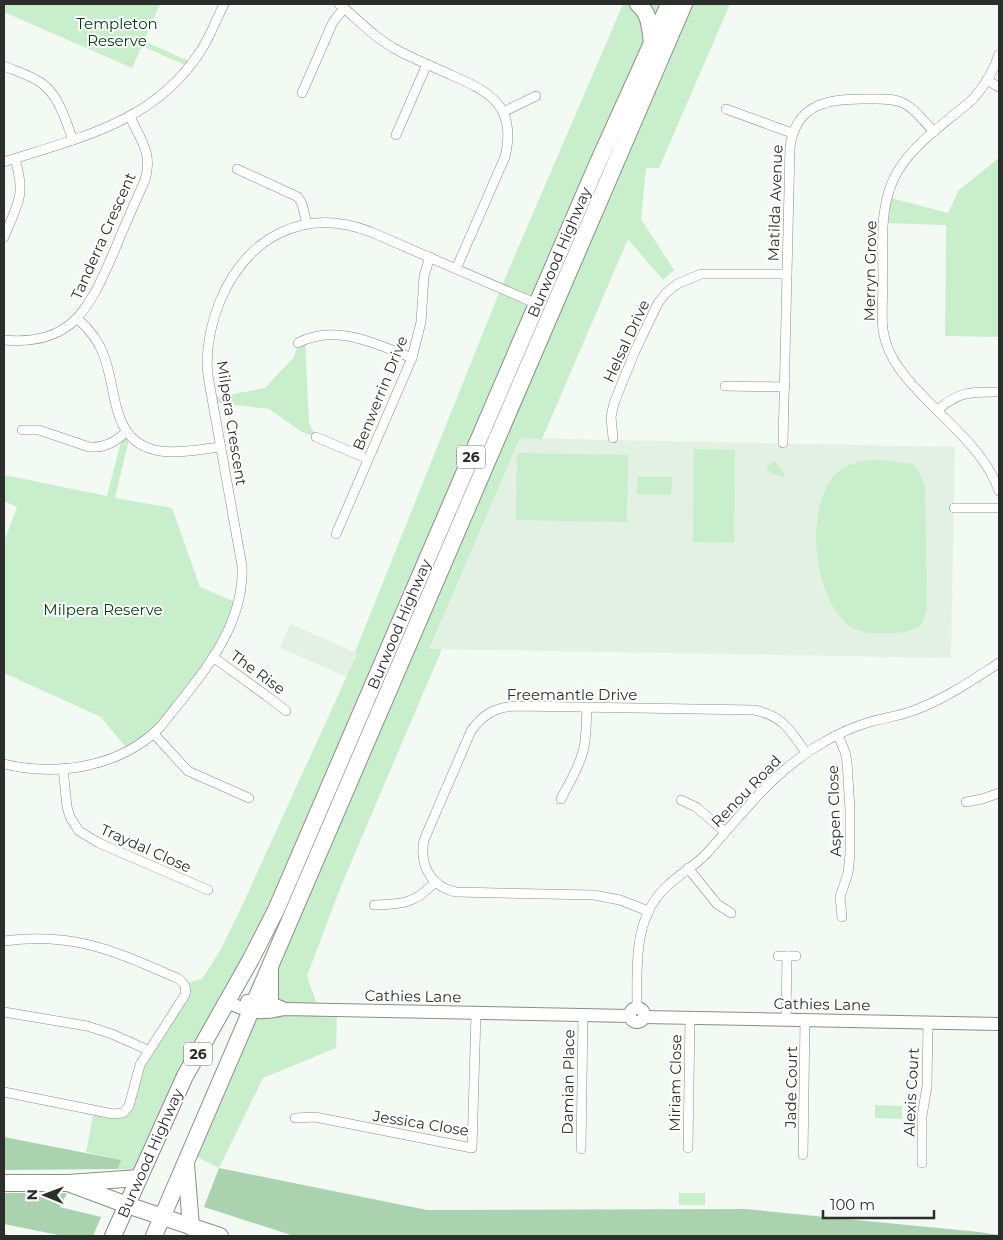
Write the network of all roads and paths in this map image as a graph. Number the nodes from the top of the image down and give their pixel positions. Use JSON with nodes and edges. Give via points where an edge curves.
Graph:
{"nodes":[{"id":1,"x":224,"y":4,"type":"edge"},
{"id":2,"x":638,"y":4,"type":"edge"},
{"id":3,"x":668,"y":4,"type":"edge"},
{"id":4,"x":684,"y":4,"type":"edge"},
{"id":5,"x":341,"y":6,"type":"edge"},
{"id":6,"x":652,"y":43,"type":"junction"},
{"id":7,"x":999,"y":54,"type":"edge"},
{"id":8,"x":427,"y":64,"type":"junction"},
{"id":9,"x":4,"y":66,"type":"edge"},
{"id":10,"x":988,"y":81,"type":"junction"},
{"id":11,"x":999,"y":87,"type":"edge"},
{"id":12,"x":302,"y":93,"type":"dead end"},
{"id":13,"x":536,"y":96,"type":"dead end"},
{"id":14,"x":726,"y":109,"type":"dead end"},
{"id":15,"x":503,"y":112,"type":"junction"},
{"id":16,"x":130,"y":118,"type":"junction"},
{"id":17,"x":934,"y":132,"type":"junction"},
{"id":18,"x":792,"y":133,"type":"junction"},
{"id":19,"x":396,"y":135,"type":"dead end"},
{"id":20,"x":73,"y":140,"type":"junction"},
{"id":21,"x":15,"y":159,"type":"junction"},
{"id":22,"x":4,"y":162,"type":"edge"},
{"id":23,"x":237,"y":169,"type":"dead end"},
{"id":24,"x":307,"y":224,"type":"junction"},
{"id":25,"x":4,"y":237,"type":"edge"},
{"id":26,"x":430,"y":257,"type":"junction"},
{"id":27,"x":456,"y":269,"type":"junction"},
{"id":28,"x":787,"y":274,"type":"junction"},
{"id":29,"x":537,"y":304,"type":"junction"},
{"id":30,"x":78,"y":319,"type":"junction"},
{"id":31,"x":4,"y":340,"type":"edge"},
{"id":32,"x":298,"y":343,"type":"dead end"},
{"id":33,"x":412,"y":358,"type":"junction"},
{"id":34,"x":725,"y":386,"type":"dead end"},
{"id":35,"x":785,"y":388,"type":"junction"},
{"id":36,"x":999,"y":392,"type":"edge"},
{"id":37,"x":937,"y":410,"type":"junction"},
{"id":38,"x":22,"y":430,"type":"dead end"},
{"id":39,"x":126,"y":432,"type":"junction"},
{"id":40,"x":316,"y":437,"type":"dead end"},
{"id":41,"x":613,"y":438,"type":"dead end"},
{"id":42,"x":783,"y":443,"type":"dead end"},
{"id":43,"x":221,"y":447,"type":"junction"},
{"id":44,"x":368,"y":459,"type":"junction"},
{"id":45,"x":999,"y":491,"type":"edge"},
{"id":46,"x":954,"y":508,"type":"dead end"},
{"id":47,"x":999,"y":508,"type":"edge"},
{"id":48,"x":336,"y":534,"type":"dead end"},
{"id":49,"x":213,"y":656,"type":"junction"},
{"id":50,"x":998,"y":668,"type":"edge"},
{"id":51,"x":586,"y":707,"type":"junction"},
{"id":52,"x":286,"y":711,"type":"dead end"},
{"id":53,"x":154,"y":734,"type":"junction"},
{"id":54,"x":838,"y":735,"type":"junction"},
{"id":55,"x":806,"y":753,"type":"junction"},
{"id":56,"x":4,"y":764,"type":"edge"},
{"id":57,"x":64,"y":768,"type":"junction"},
{"id":58,"x":999,"y":793,"type":"edge"},
{"id":59,"x":249,"y":798,"type":"dead end"},
{"id":60,"x":561,"y":799,"type":"dead end"},
{"id":61,"x":681,"y":800,"type":"dead end"},
{"id":62,"x":966,"y":802,"type":"dead end"},
{"id":63,"x":725,"y":832,"type":"junction"},
{"id":64,"x":688,"y":868,"type":"junction"},
{"id":65,"x":435,"y":882,"type":"junction"},
{"id":66,"x":208,"y":890,"type":"dead end"},
{"id":67,"x":374,"y":906,"type":"dead end"},
{"id":68,"x":276,"y":910,"type":"junction"},
{"id":69,"x":648,"y":912,"type":"junction"},
{"id":70,"x":730,"y":913,"type":"dead end"},
{"id":71,"x":292,"y":915,"type":"junction"},
{"id":72,"x":842,"y":917,"type":"dead end"},
{"id":73,"x":4,"y":941,"type":"edge"},
{"id":74,"x":787,"y":956,"type":"dead end"},
{"id":75,"x":272,"y":959,"type":"junction"},
{"id":76,"x":227,"y":1002,"type":"junction"},
{"id":77,"x":272,"y":1003,"type":"junction"},
{"id":78,"x":252,"y":1006,"type":"junction"},
{"id":79,"x":285,"y":1009,"type":"junction"},
{"id":80,"x":4,"y":1012,"type":"edge"},
{"id":81,"x":476,"y":1014,"type":"junction"},
{"id":82,"x":637,"y":1014,"type":"junction"},
{"id":83,"x":583,"y":1016,"type":"junction"},
{"id":84,"x":690,"y":1018,"type":"junction"},
{"id":85,"x":786,"y":1020,"type":"junction"},
{"id":86,"x":806,"y":1020,"type":"junction"},
{"id":87,"x":928,"y":1022,"type":"junction"},
{"id":88,"x":999,"y":1024,"type":"edge"},
{"id":89,"x":148,"y":1050,"type":"junction"},
{"id":90,"x":4,"y":1092,"type":"edge"},
{"id":91,"x":295,"y":1118,"type":"dead end"},
{"id":92,"x":688,"y":1148,"type":"dead end"},
{"id":93,"x":580,"y":1149,"type":"dead end"},
{"id":94,"x":803,"y":1155,"type":"dead end"},
{"id":95,"x":186,"y":1161,"type":"junction"},
{"id":96,"x":922,"y":1163,"type":"dead end"},
{"id":97,"x":139,"y":1178,"type":"junction"},
{"id":98,"x":4,"y":1183,"type":"edge"},
{"id":99,"x":68,"y":1183,"type":"junction"},
{"id":100,"x":127,"y":1205,"type":"junction"},
{"id":101,"x":162,"y":1217,"type":"junction"},
{"id":102,"x":191,"y":1227,"type":"junction"},
{"id":103,"x":113,"y":1236,"type":"edge"},
{"id":104,"x":154,"y":1236,"type":"edge"},
{"id":105,"x":220,"y":1236,"type":"edge"}],
"edges":[{"from":1,"to":16,"type":"street","via":[[206,43],[188,69],[160,98]]},
{"from":2,"to":6,"type":"highway","via":[[649,21]]},
{"from":3,"to":6,"type":"highway","name":"Burwood Highway","number":"26"},
{"from":4,"to":71,"type":"highway","name":"Burwood Highway","number":"26"},
{"from":5,"to":8,"type":"street","via":[[386,44]]},
{"from":5,"to":12,"type":"street"},
{"from":6,"to":29,"type":"highway","name":"Burwood Highway","number":"26"},
{"from":7,"to":10,"type":"street","name":"Merryn Grove"},
{"from":8,"to":15,"type":"street","via":[[483,89]]},
{"from":8,"to":19,"type":"street"},
{"from":9,"to":20,"type":"street","via":[[40,82],[51,92],[60,105]]},
{"from":10,"to":11,"type":"street"},
{"from":10,"to":17,"type":"street","name":"Merryn Grove","via":[[973,99]]},
{"from":13,"to":15,"type":"street"},
{"from":14,"to":18,"type":"street"},
{"from":15,"to":27,"type":"street","via":[[508,136],[505,157]]},
{"from":16,"to":20,"type":"street"},
{"from":16,"to":30,"type":"street","name":"Tanderra Crescent","via":[[145,148],[147,174],[97,290]]},
{"from":17,"to":18,"type":"street","name":"Matilda Avenue","via":[[912,108],[900,101],[846,98],[818,104],[804,115]]},
{"from":17,"to":37,"type":"street","name":"Merryn Grove","via":[[912,151],[889,190],[884,210],[882,318],[887,345],[895,362]]},
{"from":18,"to":28,"type":"street","name":"Matilda Avenue"},
{"from":20,"to":21,"type":"street"},
{"from":21,"to":22,"type":"street"},
{"from":21,"to":25,"type":"street","via":[[21,193]]},
{"from":23,"to":24,"type":"street","via":[[298,197]]},
{"from":24,"to":26,"type":"street","name":"Milpera Crescent","via":[[354,226]]},
{"from":24,"to":43,"type":"street","name":"Milpera Crescent","via":[[280,233],[252,252],[234,273],[217,308],[207,355]]},
{"from":26,"to":27,"type":"street","name":"Milpera Crescent"},
{"from":26,"to":33,"type":"street","name":"Benwerrin Drive","via":[[424,276],[422,322]]},
{"from":27,"to":29,"type":"street","name":"Milpera Crescent"},
{"from":28,"to":35,"type":"street","name":"Matilda Avenue"},
{"from":28,"to":41,"type":"street","name":"Helsal Drive","via":[[701,274],[671,289],[658,304],[616,396],[611,417]]},
{"from":29,"to":68,"type":"highway","name":"Burwood Highway","number":"26"},
{"from":30,"to":31,"type":"street","name":"Tanderra Crescent","via":[[44,338]]},
{"from":30,"to":39,"type":"street","via":[[104,354],[117,412]]},
{"from":32,"to":33,"type":"street","via":[[313,337],[344,335]]},
{"from":33,"to":44,"type":"street","name":"Benwerrin Drive"},
{"from":34,"to":35,"type":"street"},
{"from":35,"to":42,"type":"street","name":"Matilda Avenue"},
{"from":36,"to":37,"type":"street","via":[[960,395]]},
{"from":37,"to":45,"type":"street","name":"Merryn Grove","via":[[978,453]]},
{"from":38,"to":39,"type":"street","via":[[38,430],[96,448],[108,445]]},
{"from":39,"to":43,"type":"street","via":[[142,445],[161,451]]},
{"from":40,"to":44,"type":"street"},
{"from":43,"to":49,"type":"street","name":"Milpera Crescent","via":[[243,578],[233,620]]},
{"from":44,"to":48,"type":"street","name":"Benwerrin Drive"},
{"from":46,"to":47,"type":"street"},
{"from":49,"to":52,"type":"street","name":"The Rise"},
{"from":49,"to":53,"type":"street","name":"Milpera Crescent"},
{"from":50,"to":54,"type":"street","name":"Renou Road","via":[[920,709],[864,724]]},
{"from":51,"to":55,"type":"street","name":"Freemantle Drive","via":[[759,711],[787,726]]},
{"from":51,"to":60,"type":"street","via":[[583,751]]},
{"from":51,"to":65,"type":"street","name":"Freemantle Drive","via":[[507,706],[492,711],[476,724],[424,840],[424,864]]},
{"from":53,"to":57,"type":"street","name":"Milpera Crescent","via":[[116,756]]},
{"from":53,"to":59,"type":"street","via":[[188,771]]},
{"from":54,"to":55,"type":"street","name":"Renou Road"},
{"from":54,"to":72,"type":"street","name":"Aspen Close","via":[[847,762],[850,810],[848,874],[840,897]]},
{"from":55,"to":63,"type":"street","name":"Renou Road","via":[[772,780]]},
{"from":56,"to":57,"type":"street","name":"Milpera Crescent","via":[[32,769]]},
{"from":57,"to":66,"type":"street","name":"Traydal Close","via":[[67,807],[79,831],[99,843]]},
{"from":58,"to":62,"type":"street"},
{"from":61,"to":63,"type":"street","via":[[696,807]]},
{"from":63,"to":64,"type":"street","name":"Renou Road"},
{"from":64,"to":69,"type":"street","name":"Renou Road","via":[[666,886]]},
{"from":64,"to":70,"type":"street","via":[[718,904]]},
{"from":65,"to":67,"type":"street","via":[[421,896],[410,901]]},
{"from":65,"to":69,"type":"street","via":[[462,893],[601,896]]},
{"from":68,"to":71,"type":"highway"},
{"from":68,"to":76,"type":"highway","name":"Burwood Highway","number":"26"},
{"from":69,"to":82,"type":"street","name":"Renou Road","via":[[639,941]]},
{"from":71,"to":75,"type":"highway","name":"Burwood Highway","number":"26"},
{"from":73,"to":89,"type":"street","via":[[39,938],[89,944],[181,981],[186,988],[185,994]]},
{"from":74,"to":85,"type":"street"},
{"from":75,"to":77,"type":"street"},
{"from":75,"to":78,"type":"highway","name":"Burwood Highway","number":"26"},
{"from":76,"to":78,"type":"street","name":"Cathies Lane"},
{"from":76,"to":97,"type":"highway","name":"Burwood Highway","number":"26","via":[[185,1076]]},
{"from":77,"to":78,"type":"street","name":"Cathies Lane"},
{"from":77,"to":79,"type":"street","name":"Cathies Lane"},
{"from":78,"to":79,"type":"street","name":"Cathies Lane","via":[[271,1012]]},
{"from":78,"to":95,"type":"highway","name":"Burwood Highway","number":"26"},
{"from":79,"to":81,"type":"street","name":"Cathies Lane"},
{"from":80,"to":89,"type":"street","via":[[87,1026]]},
{"from":81,"to":83,"type":"street","name":"Cathies Lane"},
{"from":81,"to":91,"type":"street","name":"Jessica Close","via":[[472,1148],[315,1117]]},
{"from":82,"to":83,"type":"street","name":"Cathies Lane"},
{"from":82,"to":84,"type":"street","name":"Cathies Lane"},
{"from":83,"to":93,"type":"street","name":"Damian Place"},
{"from":84,"to":85,"type":"street","name":"Cathies Lane"},
{"from":84,"to":92,"type":"street","name":"Miriam Close"},
{"from":85,"to":86,"type":"street","name":"Cathies Lane"},
{"from":86,"to":87,"type":"street","name":"Cathies Lane"},
{"from":86,"to":94,"type":"street","name":"Jade Court"},
{"from":87,"to":88,"type":"street","name":"Cathies Lane"},
{"from":87,"to":96,"type":"street","name":"Alexis Court"},
{"from":89,"to":90,"type":"street","via":[[129,1106],[119,1114]]},
{"from":95,"to":101,"type":"highway","name":"Burwood Highway","number":"26"},
{"from":95,"to":102,"type":"highway"},
{"from":97,"to":99,"type":"highway"},
{"from":97,"to":100,"type":"highway","name":"Burwood Highway","number":"26"},
{"from":98,"to":99,"type":"highway"},
{"from":99,"to":100,"type":"highway"},
{"from":100,"to":101,"type":"highway"},
{"from":100,"to":103,"type":"highway","name":"Burwood Highway","number":"26"},
{"from":101,"to":102,"type":"highway"},
{"from":101,"to":104,"type":"highway","name":"Burwood Highway","number":"26"},
{"from":102,"to":105,"type":"highway"}]}
